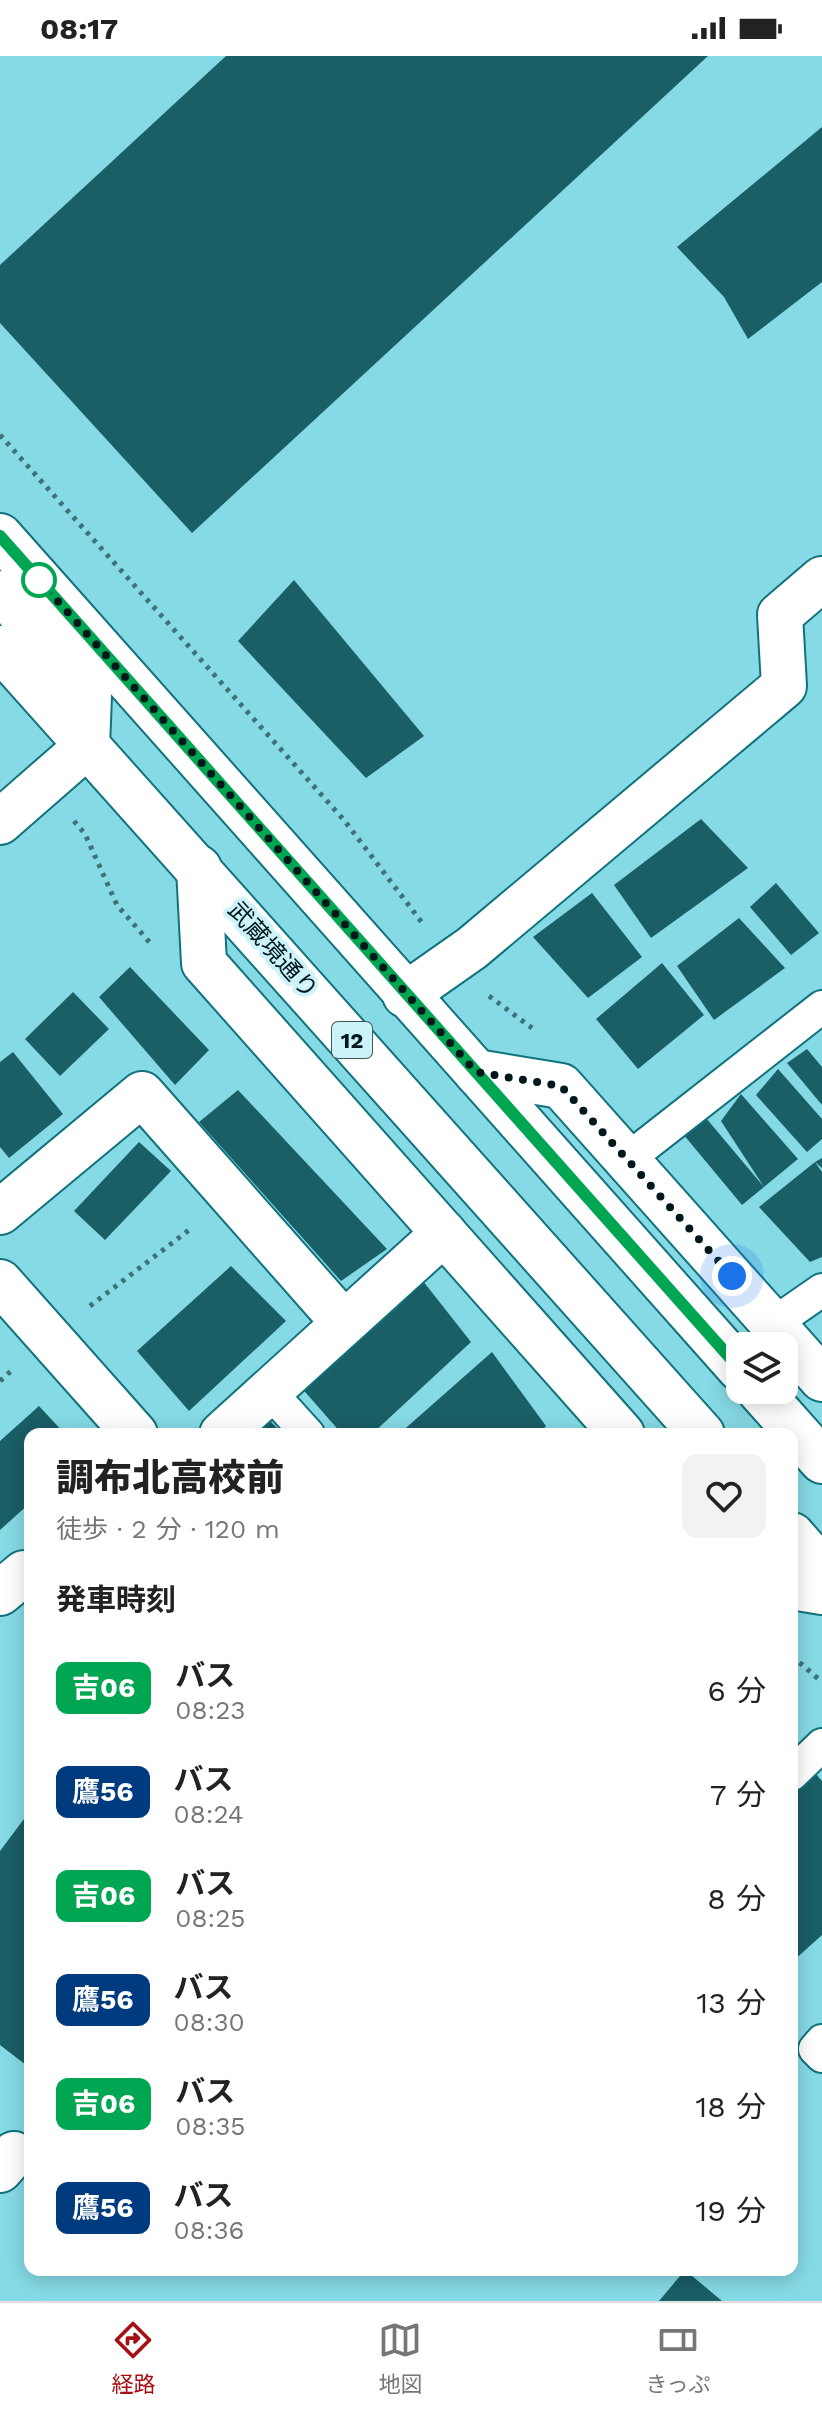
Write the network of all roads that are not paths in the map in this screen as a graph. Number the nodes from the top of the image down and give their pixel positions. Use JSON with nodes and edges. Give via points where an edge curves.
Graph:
{"nodes":[{"id":1,"x":0,"y":536,"type":"edge"},
{"id":2,"x":822,"y":579,"type":"edge"},
{"id":3,"x":64,"y":608,"type":"junction"},
{"id":4,"x":0,"y":648,"type":"edge"},
{"id":5,"x":87,"y":746,"type":"junction"},
{"id":6,"x":0,"y":822,"type":"edge"},
{"id":7,"x":199,"y":868,"type":"junction"},
{"id":8,"x":405,"y":995,"type":"junction"},
{"id":9,"x":822,"y":1007,"type":"edge"},
{"id":10,"x":476,"y":1072,"type":"junction"},
{"id":11,"x":629,"y":1158,"type":"junction"},
{"id":12,"x":0,"y":1212,"type":"edge"},
{"id":13,"x":444,"y":1233,"type":"junction"},
{"id":14,"x":0,"y":1282,"type":"edge"},
{"id":15,"x":822,"y":1290,"type":"edge"},
{"id":16,"x":344,"y":1323,"type":"junction"},
{"id":17,"x":773,"y":1324,"type":"junction"},
{"id":18,"x":726,"y":1353,"type":"edge"},
{"id":19,"x":822,"y":1379,"type":"edge"},
{"id":20,"x":269,"y":1391,"type":"junction"},
{"id":21,"x":771,"y":1404,"type":"edge"},
{"id":22,"x":130,"y":1428,"type":"edge"},
{"id":23,"x":229,"y":1428,"type":"edge"},
{"id":24,"x":303,"y":1428,"type":"edge"},
{"id":25,"x":617,"y":1428,"type":"edge"},
{"id":26,"x":697,"y":1428,"type":"edge"},
{"id":27,"x":793,"y":1428,"type":"edge"},
{"id":28,"x":798,"y":1434,"type":"edge"},
{"id":29,"x":822,"y":1461,"type":"edge"},
{"id":30,"x":798,"y":1542,"type":"edge"},
{"id":31,"x":822,"y":1569,"type":"edge"},
{"id":32,"x":24,"y":1573,"type":"edge"},
{"id":33,"x":798,"y":1588,"type":"edge"},
{"id":34,"x":822,"y":1592,"type":"edge"},
{"id":35,"x":0,"y":1593,"type":"edge"},
{"id":36,"x":822,"y":1745,"type":"edge"},
{"id":37,"x":798,"y":1768,"type":"edge"},
{"id":38,"x":822,"y":2041,"type":"edge"},
{"id":39,"x":822,"y":2056,"type":"edge"}],
"edges":[{"from":1,"to":3,"type":"street"},
{"from":2,"to":8,"type":"street","via":[[780,615],[784,686],[454,961]]},
{"from":3,"to":5,"type":"street","via":[[25,586],[12,590],[23,618],[89,696]]},
{"from":3,"to":8,"type":"street"},
{"from":4,"to":5,"type":"street","name":"武蔵境通り","number":"12"},
{"from":5,"to":6,"type":"street"},
{"from":5,"to":7,"type":"street","name":"武蔵境通り","number":"12"},
{"from":7,"to":13,"type":"street","via":[[204,963]]},
{"from":7,"to":26,"type":"street","name":"武蔵境通り","number":"12"},
{"from":8,"to":10,"type":"street"},
{"from":9,"to":11,"type":"lane"},
{"from":10,"to":11,"type":"street","via":[[561,1086]]},
{"from":10,"to":18,"type":"street"},
{"from":11,"to":17,"type":"street"},
{"from":12,"to":16,"type":"street","via":[[142,1094]]},
{"from":13,"to":16,"type":"street"},
{"from":13,"to":25,"type":"street"},
{"from":14,"to":22,"type":"street"},
{"from":15,"to":17,"type":"lane"},
{"from":16,"to":20,"type":"street"},
{"from":17,"to":19,"type":"street"},
{"from":20,"to":23,"type":"street"},
{"from":20,"to":24,"type":"lane"},
{"from":21,"to":27,"type":"street"},
{"from":28,"to":29,"type":"street"},
{"from":30,"to":31,"type":"street"},
{"from":32,"to":35,"type":"street"},
{"from":33,"to":34,"type":"street"},
{"from":36,"to":37,"type":"lane"},
{"from":38,"to":39,"type":"lane","via":[[815,2049]]}]}
